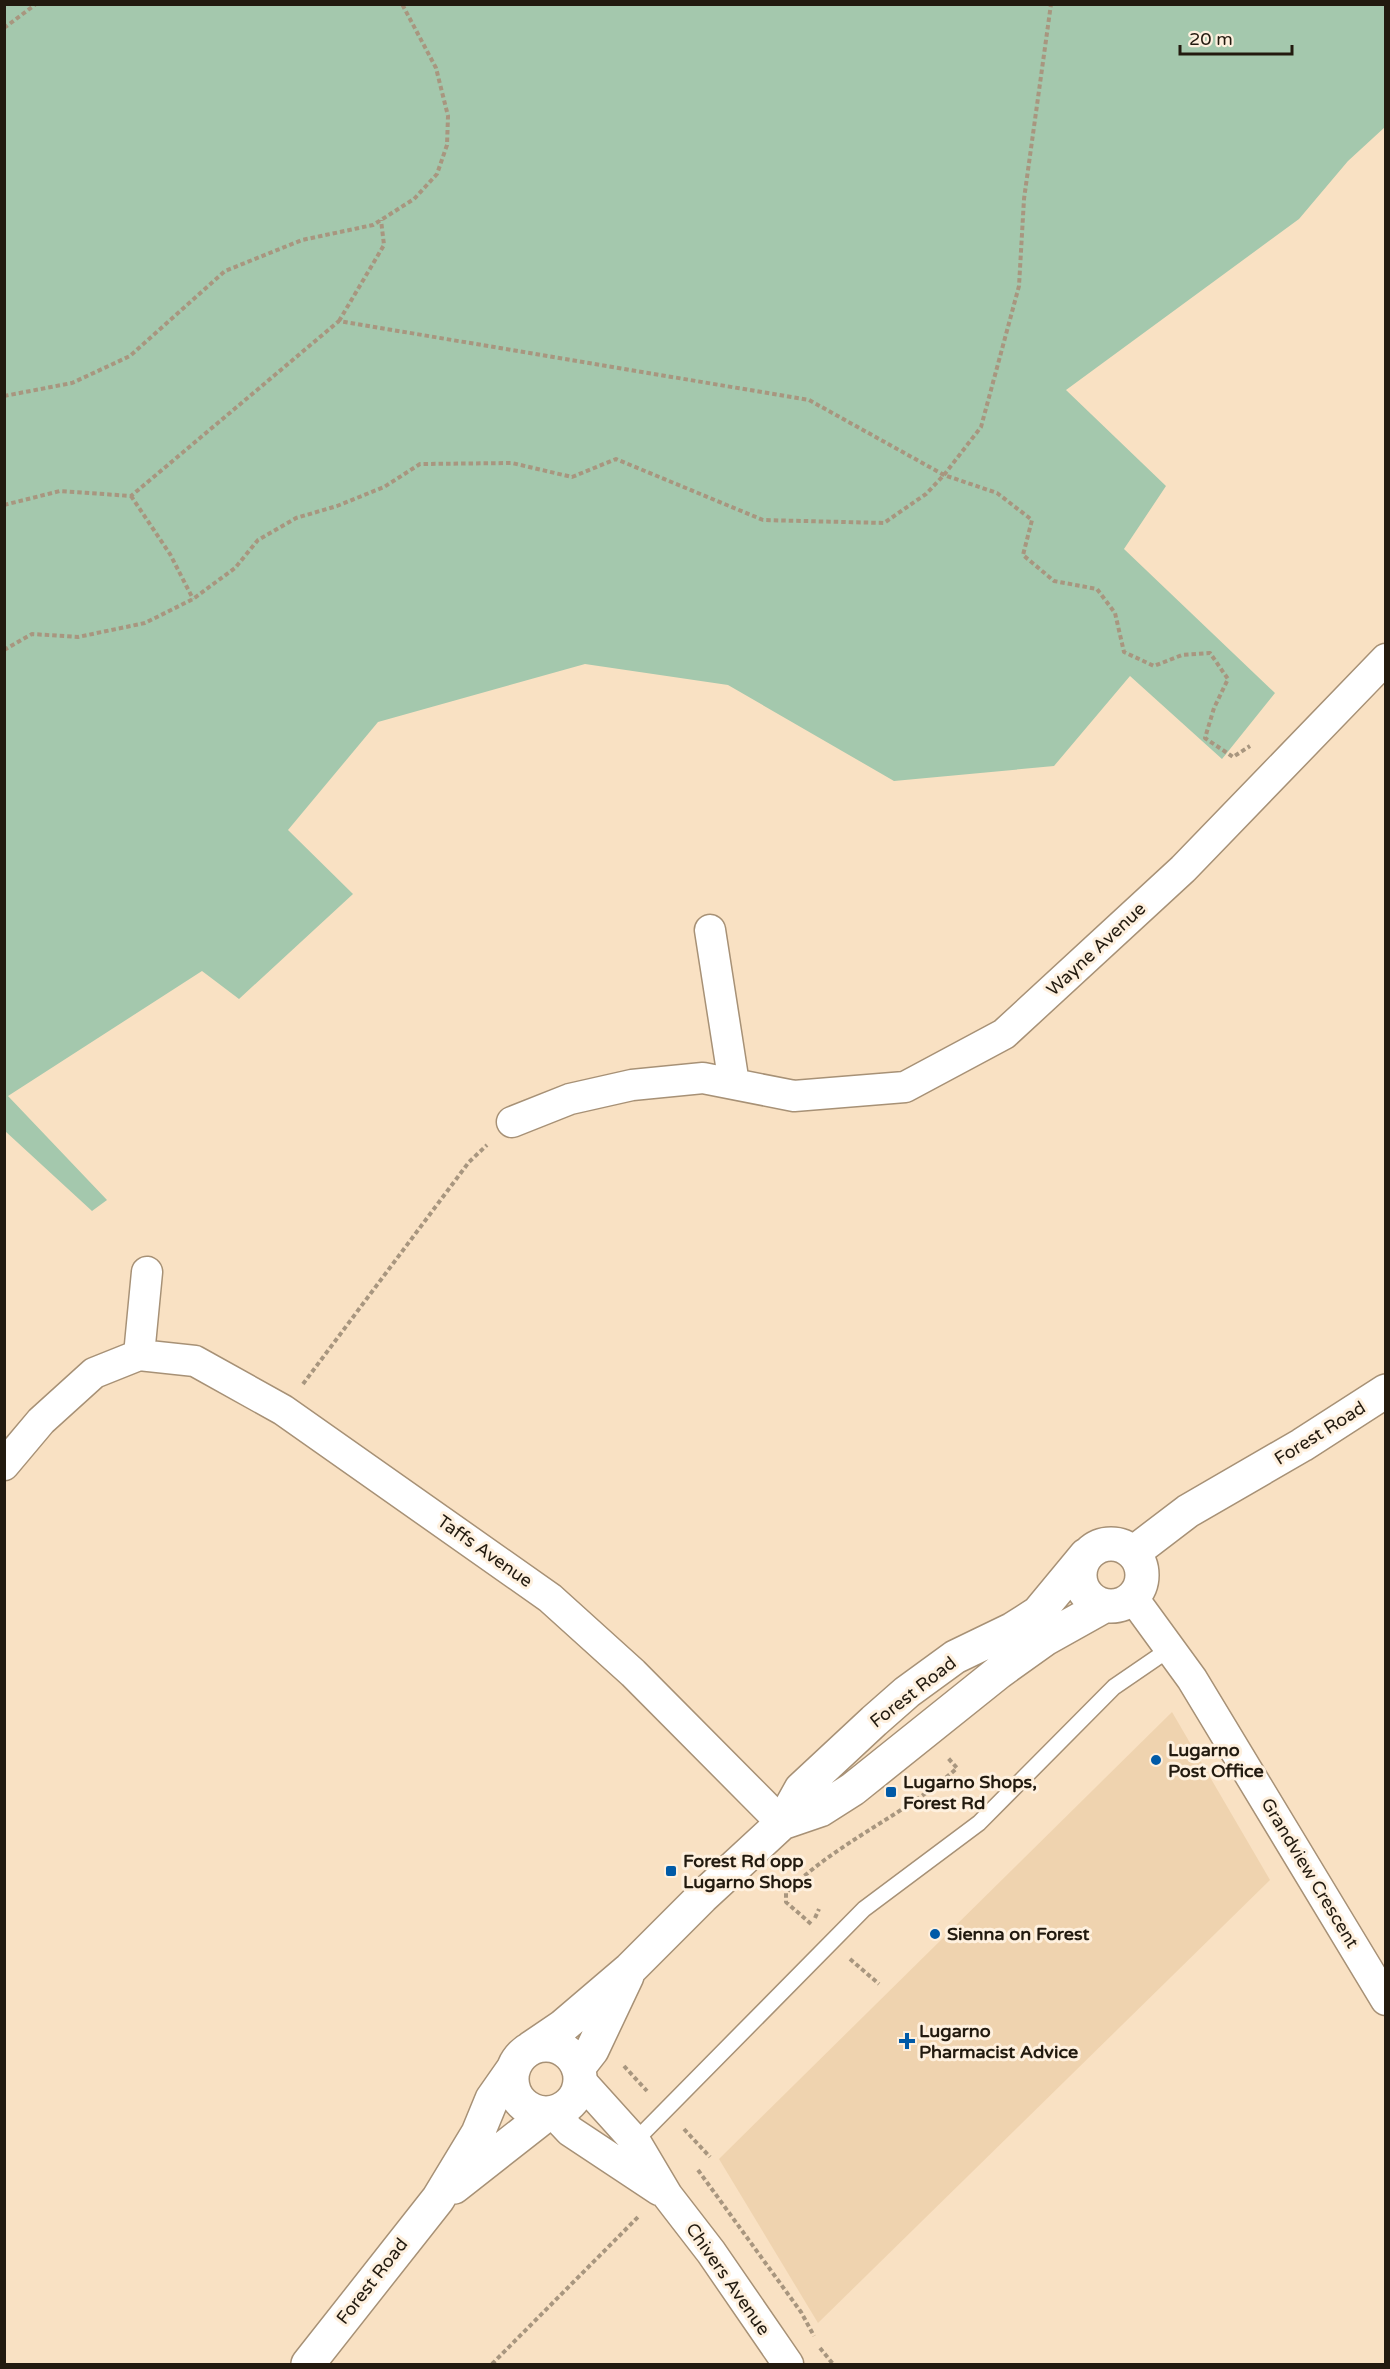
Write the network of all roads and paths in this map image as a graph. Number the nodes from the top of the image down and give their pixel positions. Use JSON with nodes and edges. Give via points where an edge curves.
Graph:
{"nodes":[{"id":1,"x":36,"y":4,"type":"edge"},
{"id":2,"x":402,"y":4,"type":"edge"},
{"id":3,"x":1051,"y":4,"type":"edge"},
{"id":4,"x":4,"y":28,"type":"edge"},
{"id":5,"x":381,"y":220,"type":"junction"},
{"id":6,"x":339,"y":321,"type":"junction"},
{"id":7,"x":4,"y":396,"type":"edge"},
{"id":8,"x":944,"y":476,"type":"junction"},
{"id":9,"x":131,"y":496,"type":"junction"},
{"id":10,"x":4,"y":505,"type":"edge"},
{"id":11,"x":194,"y":599,"type":"junction"},
{"id":12,"x":4,"y":650,"type":"edge"},
{"id":13,"x":1386,"y":658,"type":"edge"},
{"id":14,"x":1253,"y":745,"type":"dead end"},
{"id":15,"x":710,"y":930,"type":"dead end"},
{"id":16,"x":734,"y":1084,"type":"junction"},
{"id":17,"x":512,"y":1122,"type":"joint"},
{"id":18,"x":147,"y":1272,"type":"dead end"},
{"id":19,"x":139,"y":1355,"type":"junction"},
{"id":20,"x":1386,"y":1391,"type":"edge"},
{"id":21,"x":283,"y":1410,"type":"junction"},
{"id":22,"x":4,"y":1465,"type":"edge"},
{"id":23,"x":1133,"y":1553,"type":"junction"},
{"id":24,"x":1086,"y":1555,"type":"junction"},
{"id":25,"x":1118,"y":1602,"type":"junction"},
{"id":26,"x":1168,"y":1650,"type":"junction"},
{"id":27,"x":926,"y":1731,"type":"junction"},
{"id":28,"x":782,"y":1823,"type":"junction"},
{"id":29,"x":831,"y":1941,"type":"junction"},
{"id":30,"x":630,"y":1969,"type":"junction"},
{"id":31,"x":879,"y":1984,"type":"dead end"},
{"id":32,"x":1386,"y":2000,"type":"edge"},
{"id":33,"x":522,"y":2058,"type":"junction"},
{"id":34,"x":579,"y":2074,"type":"junction"},
{"id":35,"x":550,"y":2113,"type":"junction"},
{"id":36,"x":635,"y":2141,"type":"junction"},
{"id":37,"x":698,"y":2170,"type":"dead end"},
{"id":38,"x":667,"y":2195,"type":"junction"},
{"id":39,"x":438,"y":2199,"type":"junction"},
{"id":40,"x":641,"y":2215,"type":"dead end"},
{"id":41,"x":308,"y":2364,"type":"edge"},
{"id":42,"x":492,"y":2364,"type":"edge"},
{"id":43,"x":788,"y":2364,"type":"edge"},
{"id":44,"x":832,"y":2364,"type":"edge"}],
"edges":[{"from":1,"to":4,"type":"path"},
{"from":2,"to":5,"type":"path","via":[[436,68],[448,116],[447,145],[437,174],[414,199]]},
{"from":3,"to":8,"type":"path","via":[[1024,199],[1019,286],[981,427]]},
{"from":5,"to":6,"type":"path","via":[[384,246]]},
{"from":5,"to":7,"type":"path","via":[[302,240],[225,271],[130,356],[72,383]]},
{"from":6,"to":8,"type":"path","via":[[809,400]]},
{"from":6,"to":9,"type":"path"},
{"from":8,"to":11,"type":"path","via":[[926,494],[884,522],[823,522],[763,520],[616,459],[572,477],[512,463],[420,464],[384,487],[296,518],[268,534],[235,568]]},
{"from":8,"to":14,"type":"path","via":[[997,494],[1032,520],[1023,555],[1054,581],[1096,588],[1115,613],[1124,652],[1154,666],[1182,655],[1210,653],[1228,679],[1205,738],[1233,757]]},
{"from":9,"to":10,"type":"path","via":[[60,491]]},
{"from":9,"to":11,"type":"path","via":[[170,554]]},
{"from":11,"to":12,"type":"path","via":[[145,623],[78,637],[32,634]]},
{"from":13,"to":16,"type":"street","name":"Wayne Avenue","via":[[1184,869],[1004,1034],[905,1087],[794,1096]]},
{"from":15,"to":16,"type":"street"},
{"from":16,"to":17,"type":"street","name":"Wayne Avenue","via":[[704,1078],[632,1085],[570,1099]]},
{"from":17,"to":21,"type":"path","via":[[469,1162]]},
{"from":18,"to":19,"type":"street"},
{"from":19,"to":21,"type":"street","name":"Taffs Avenue","via":[[195,1361]]},
{"from":19,"to":22,"type":"street","name":"Taffs Avenue","via":[[94,1373],[40,1421]]},
{"from":20,"to":23,"type":"street","name":"Forest Road","via":[[1188,1511]]},
{"from":21,"to":28,"type":"street","name":"Taffs Avenue","via":[[550,1598],[633,1673]]},
{"from":23,"to":24,"type":"street","via":[[1124,1547],[1104,1544]]},
{"from":23,"to":25,"type":"street","via":[[1142,1570],[1142,1580]]},
{"from":24,"to":25,"type":"street","via":[[1079,1575],[1081,1586],[1094,1602]]},
{"from":24,"to":28,"type":"street","name":"Forest Road","via":[[1038,1612],[955,1657],[891,1706],[801,1790]]},
{"from":25,"to":26,"type":"street","name":"Grandview Crescent"},
{"from":25,"to":27,"type":"street","name":"Forest Road","via":[[1045,1639]]},
{"from":26,"to":29,"type":"lane","via":[[1114,1687],[980,1823],[873,1902]]},
{"from":26,"to":32,"type":"street","name":"Grandview Crescent","via":[[1192,1679]]},
{"from":27,"to":28,"type":"street","name":"Forest Road","via":[[820,1810]]},
{"from":27,"to":29,"type":"path","via":[[957,1768],[923,1796],[839,1849],[786,1893],[786,1902]]},
{"from":28,"to":30,"type":"street","name":"Forest Road"},
{"from":29,"to":31,"type":"path"},
{"from":29,"to":36,"type":"lane"},
{"from":30,"to":33,"type":"street","name":"Forest Road"},
{"from":30,"to":34,"type":"street","name":"Forest Road"},
{"from":33,"to":34,"type":"street","via":[[553,2046],[564,2050]]},
{"from":33,"to":35,"type":"street","via":[[511,2080],[518,2100],[526,2108]]},
{"from":33,"to":39,"type":"street","name":"Forest Road","via":[[492,2099],[478,2133]]},
{"from":34,"to":35,"type":"street","via":[[573,2101]]},
{"from":34,"to":36,"type":"street","name":"Chivers Avenue"},
{"from":35,"to":38,"type":"street","name":"Chivers Avenue","via":[[570,2131]]},
{"from":35,"to":39,"type":"street","name":"Forest Road"},
{"from":36,"to":38,"type":"street","name":"Chivers Avenue"},
{"from":37,"to":44,"type":"path","via":[[801,2312]]},
{"from":38,"to":43,"type":"street","name":"Chivers Avenue"},
{"from":39,"to":41,"type":"street","name":"Forest Road"},
{"from":40,"to":42,"type":"path"}]}
